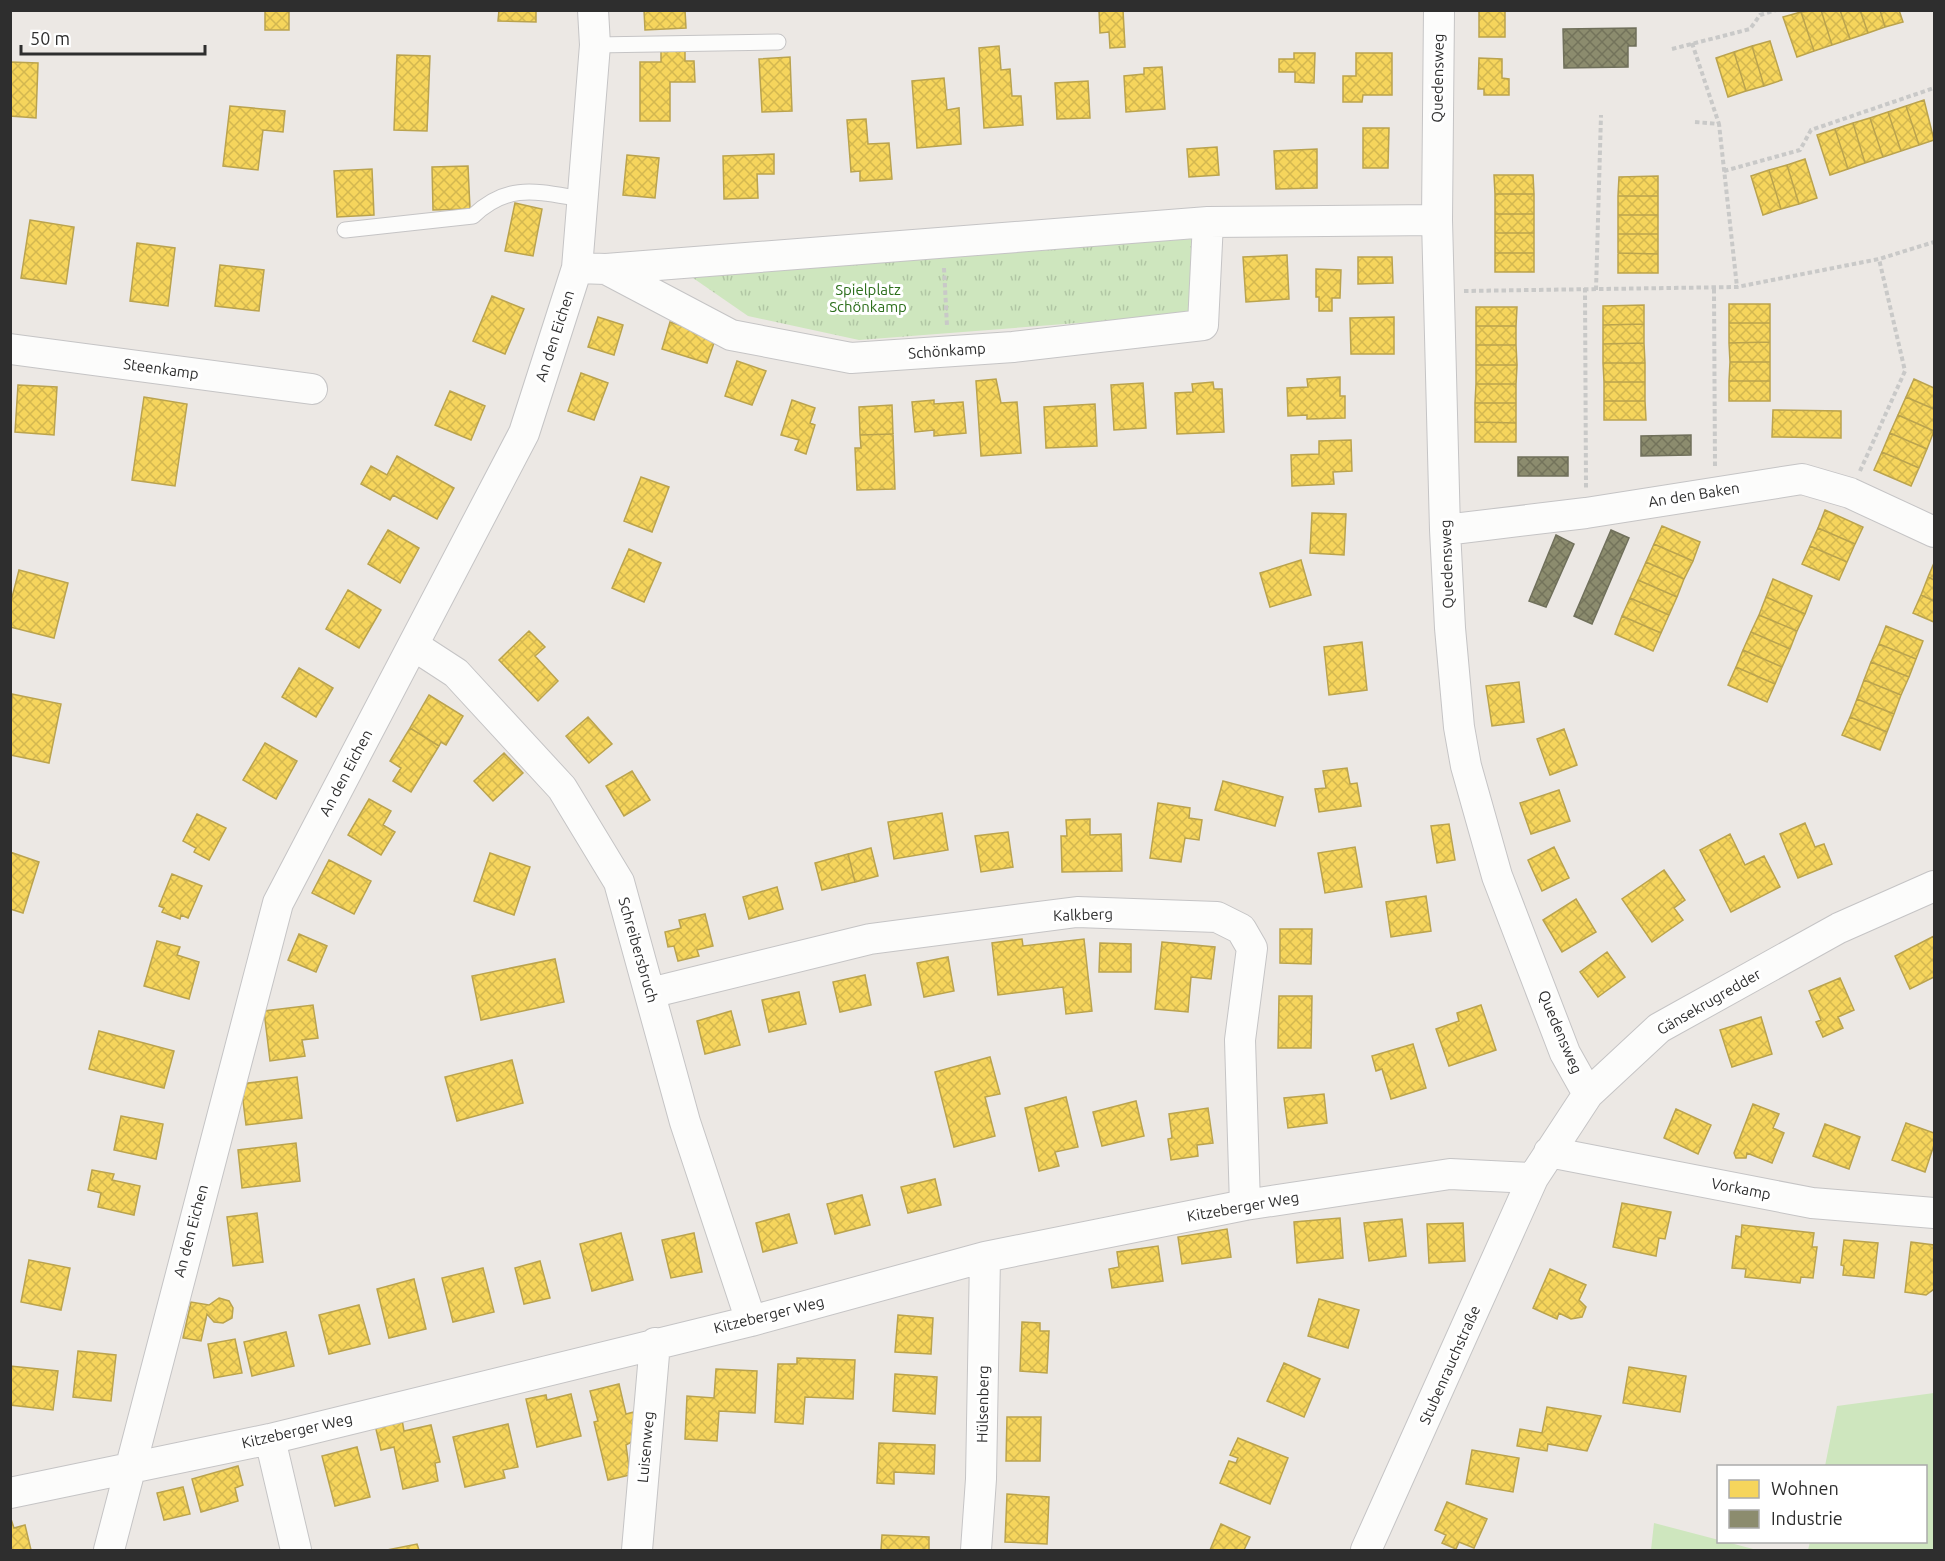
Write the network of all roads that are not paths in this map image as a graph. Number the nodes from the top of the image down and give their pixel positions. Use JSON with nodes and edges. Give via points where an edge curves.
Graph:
{"nodes":[{"id":1,"x":593,"y":10,"type":"edge"},
{"id":2,"x":1439,"y":10,"type":"edge"},
{"id":3,"x":778,"y":42,"type":"dead end"},
{"id":4,"x":595,"y":45,"type":"junction"},
{"id":5,"x":582,"y":199,"type":"junction"},
{"id":6,"x":1437,"y":220,"type":"junction"},
{"id":7,"x":1208,"y":222,"type":"junction"},
{"id":8,"x":345,"y":230,"type":"dead end"},
{"id":9,"x":591,"y":268,"type":"junction"},
{"id":10,"x":10,"y":349,"type":"edge"},
{"id":11,"x":312,"y":389,"type":"dead end"},
{"id":12,"x":1445,"y":530,"type":"junction"},
{"id":13,"x":1935,"y":532,"type":"edge"},
{"id":14,"x":413,"y":645,"type":"junction"},
{"id":15,"x":1935,"y":886,"type":"edge"},
{"id":16,"x":650,"y":993,"type":"junction"},
{"id":17,"x":1588,"y":1094,"type":"junction"},
{"id":18,"x":1549,"y":1152,"type":"junction"},
{"id":19,"x":1533,"y":1178,"type":"junction"},
{"id":20,"x":1245,"y":1205,"type":"junction"},
{"id":21,"x":1935,"y":1213,"type":"edge"},
{"id":22,"x":985,"y":1257,"type":"junction"},
{"id":23,"x":751,"y":1321,"type":"junction"},
{"id":24,"x":655,"y":1343,"type":"junction"},
{"id":25,"x":270,"y":1438,"type":"junction"},
{"id":26,"x":129,"y":1468,"type":"junction"},
{"id":27,"x":10,"y":1493,"type":"edge"},
{"id":28,"x":109,"y":1551,"type":"edge"},
{"id":29,"x":296,"y":1551,"type":"edge"},
{"id":30,"x":637,"y":1551,"type":"edge"},
{"id":31,"x":976,"y":1551,"type":"edge"},
{"id":32,"x":1366,"y":1551,"type":"edge"}],
"edges":[{"from":1,"to":4,"type":"street","name":"An den Eichen"},
{"from":2,"to":6,"type":"street","name":"Quedensweg"},
{"from":3,"to":4,"type":"lane"},
{"from":4,"to":5,"type":"street","name":"An den Eichen"},
{"from":5,"to":8,"type":"lane","via":[[536,192],[503,194],[473,216]]},
{"from":5,"to":9,"type":"street","name":"An den Eichen"},
{"from":6,"to":7,"type":"street"},
{"from":6,"to":12,"type":"street","name":"Quedensweg"},
{"from":7,"to":9,"type":"street"},
{"from":7,"to":9,"type":"street","name":"Schönkamp","via":[[1203,325],[1013,347],[851,358],[731,335]]},
{"from":9,"to":14,"type":"street","name":"An den Eichen","via":[[524,433]]},
{"from":10,"to":11,"type":"street","name":"Steenkamp"},
{"from":12,"to":13,"type":"street","name":"An den Baken","via":[[1586,513],[1802,479],[1850,493]]},
{"from":12,"to":17,"type":"street","name":"Quedensweg","via":[[1458,717],[1476,803],[1497,876],[1565,1053]]},
{"from":14,"to":16,"type":"street","name":"Schreibersbruch","via":[[456,673],[562,788],[619,882]]},
{"from":14,"to":26,"type":"street","name":"An den Eichen","via":[[278,903]]},
{"from":15,"to":17,"type":"street","name":"Gänsekrugredder","via":[[1839,928],[1659,1028]]},
{"from":16,"to":20,"type":"street","name":"Kalkberg","via":[[870,939],[1077,912],[1216,917],[1241,929],[1252,948],[1240,1040]]},
{"from":16,"to":23,"type":"street","name":"Schreibersbruch","via":[[686,1122]]},
{"from":17,"to":18,"type":"street","name":"Gänsekrugredder"},
{"from":18,"to":19,"type":"street","name":"Gänsekrugredder"},
{"from":18,"to":21,"type":"street","name":"Vorkamp","via":[[1812,1203]]},
{"from":19,"to":20,"type":"street","name":"Kitzeberger Weg","via":[[1450,1174]]},
{"from":19,"to":32,"type":"street","name":"Stubenrauchstraße"},
{"from":20,"to":22,"type":"street","name":"Kitzeberger Weg"},
{"from":22,"to":23,"type":"street","name":"Kitzeberger Weg"},
{"from":22,"to":31,"type":"street","name":"Hülsenberg"},
{"from":23,"to":24,"type":"street","name":"Kitzeberger Weg"},
{"from":24,"to":25,"type":"street","name":"Kitzeberger Weg"},
{"from":24,"to":30,"type":"street","name":"Luisenweg"},
{"from":25,"to":26,"type":"street","name":"Kitzeberger Weg"},
{"from":25,"to":29,"type":"street"},
{"from":26,"to":27,"type":"street","name":"Kitzeberger Weg"},
{"from":26,"to":28,"type":"street","name":"An den Eichen"}]}
